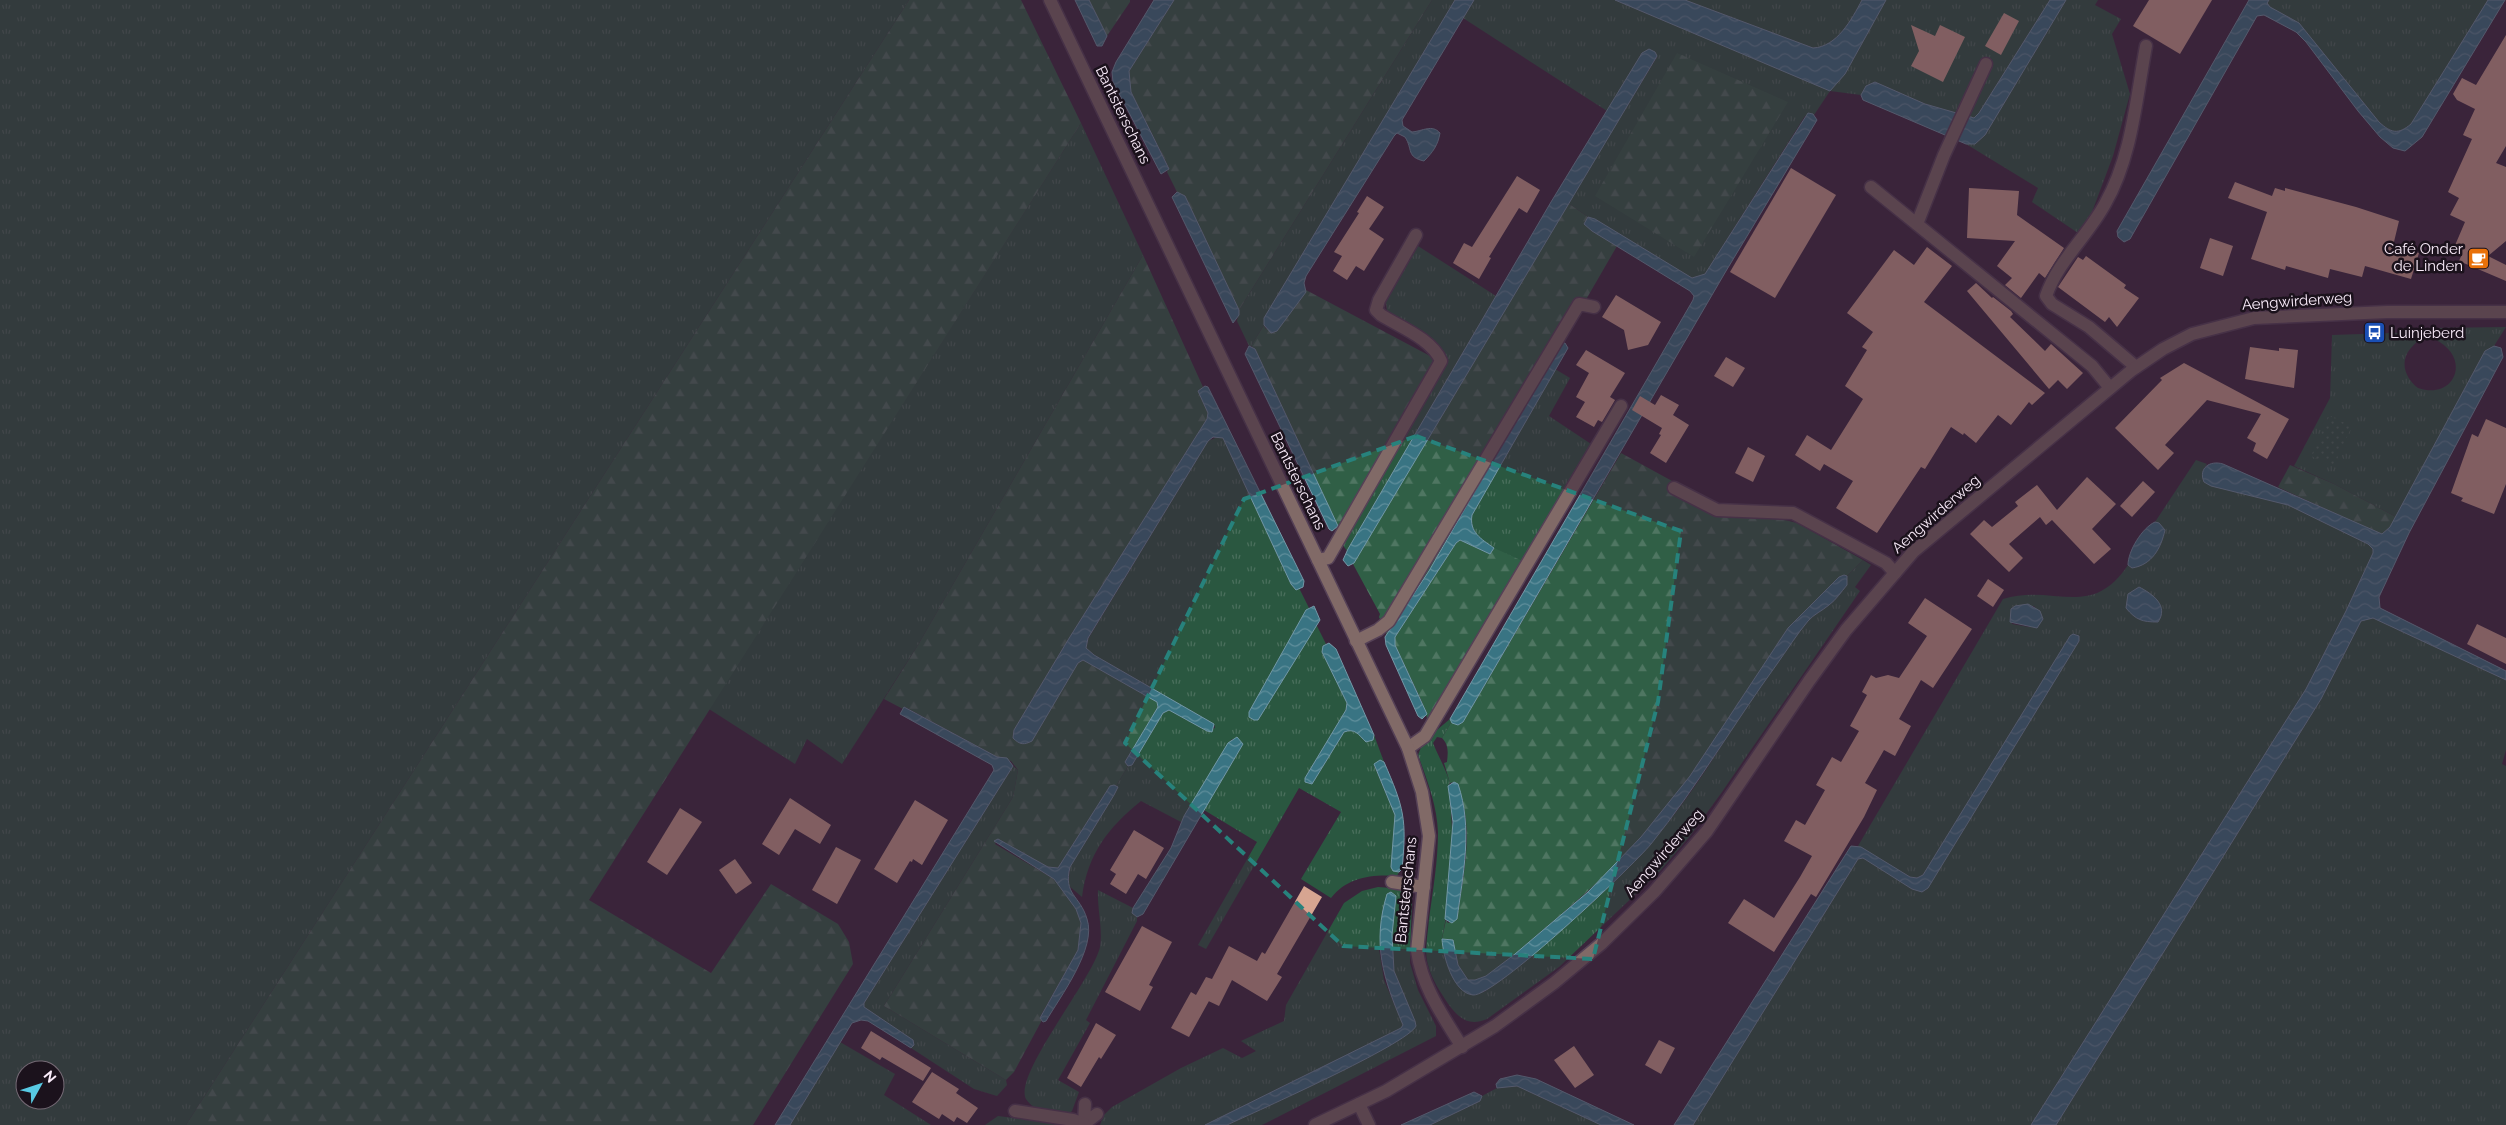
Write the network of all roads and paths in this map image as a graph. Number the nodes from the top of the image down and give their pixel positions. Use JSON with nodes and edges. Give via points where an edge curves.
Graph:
{"nodes":[{"id":1,"x":1050,"y":0,"type":"edge"},
{"id":2,"x":2146,"y":46,"type":"dead end"},
{"id":3,"x":1986,"y":64,"type":"dead end"},
{"id":4,"x":1871,"y":187,"type":"dead end"},
{"id":5,"x":1917,"y":224,"type":"junction"},
{"id":6,"x":1416,"y":236,"type":"dead end"},
{"id":7,"x":1594,"y":307,"type":"dead end"},
{"id":8,"x":2506,"y":312,"type":"edge"},
{"id":9,"x":2136,"y":367,"type":"junction"},
{"id":10,"x":2110,"y":388,"type":"junction"},
{"id":11,"x":1621,"y":406,"type":"dead end"},
{"id":12,"x":1674,"y":488,"type":"dead end"},
{"id":13,"x":1318,"y":560,"type":"junction"},
{"id":14,"x":1895,"y":573,"type":"junction"},
{"id":15,"x":1356,"y":641,"type":"junction"},
{"id":16,"x":1408,"y":748,"type":"junction"},
{"id":17,"x":1392,"y":882,"type":"dead end"},
{"id":18,"x":1424,"y":887,"type":"junction"},
{"id":19,"x":1462,"y":1047,"type":"junction"},
{"id":20,"x":1085,"y":1104,"type":"dead end"},
{"id":21,"x":1359,"y":1104,"type":"junction"},
{"id":22,"x":1021,"y":1110,"type":"dead end"},
{"id":23,"x":1097,"y":1114,"type":"dead end"},
{"id":24,"x":1085,"y":1124,"type":"edge"},
{"id":25,"x":1315,"y":1125,"type":"edge"},
{"id":26,"x":1369,"y":1125,"type":"edge"}],
"edges":[{"from":1,"to":13,"type":"street","name":"Bantsterschans"},
{"from":2,"to":9,"type":"street","via":[[2119,175],[2090,229],[2053,276],[2046,296],[2052,304],[2089,327]]},
{"from":3,"to":5,"type":"street","via":[[1944,155]]},
{"from":4,"to":5,"type":"street"},
{"from":5,"to":10,"type":"street","via":[[2092,366]]},
{"from":6,"to":13,"type":"street","via":[[1376,310],[1428,342],[1441,361],[1328,558]]},
{"from":7,"to":15,"type":"street","via":[[1579,304],[1389,621]]},
{"from":8,"to":9,"type":"street","name":"Aengwirderweg","via":[[2387,312],[2254,318],[2192,334]]},
{"from":9,"to":10,"type":"street","name":"Aengwirderweg"},
{"from":10,"to":14,"type":"street","name":"Aengwirderweg","via":[[1913,552]]},
{"from":11,"to":16,"type":"street","via":[[1425,736]]},
{"from":12,"to":14,"type":"street","via":[[1717,510],[1793,512],[1886,563]]},
{"from":13,"to":15,"type":"street","name":"Bantsterschans"},
{"from":14,"to":19,"type":"street","name":"Aengwirderweg","via":[[1846,630],[1708,831],[1673,872],[1554,984]]},
{"from":15,"to":16,"type":"street","name":"Bantsterschans"},
{"from":16,"to":18,"type":"street","name":"Bantsterschans","via":[[1427,813],[1429,836]]},
{"from":17,"to":18,"type":"street"},
{"from":18,"to":19,"type":"street","name":"Bantsterschans","via":[[1417,951],[1419,968]]},
{"from":19,"to":21,"type":"street","name":"Aengwirderweg"},
{"from":20,"to":24,"type":"street"},
{"from":21,"to":25,"type":"street","name":"Aengwirderweg"},
{"from":21,"to":26,"type":"street"},
{"from":22,"to":24,"type":"street"},
{"from":23,"to":24,"type":"street"}]}
